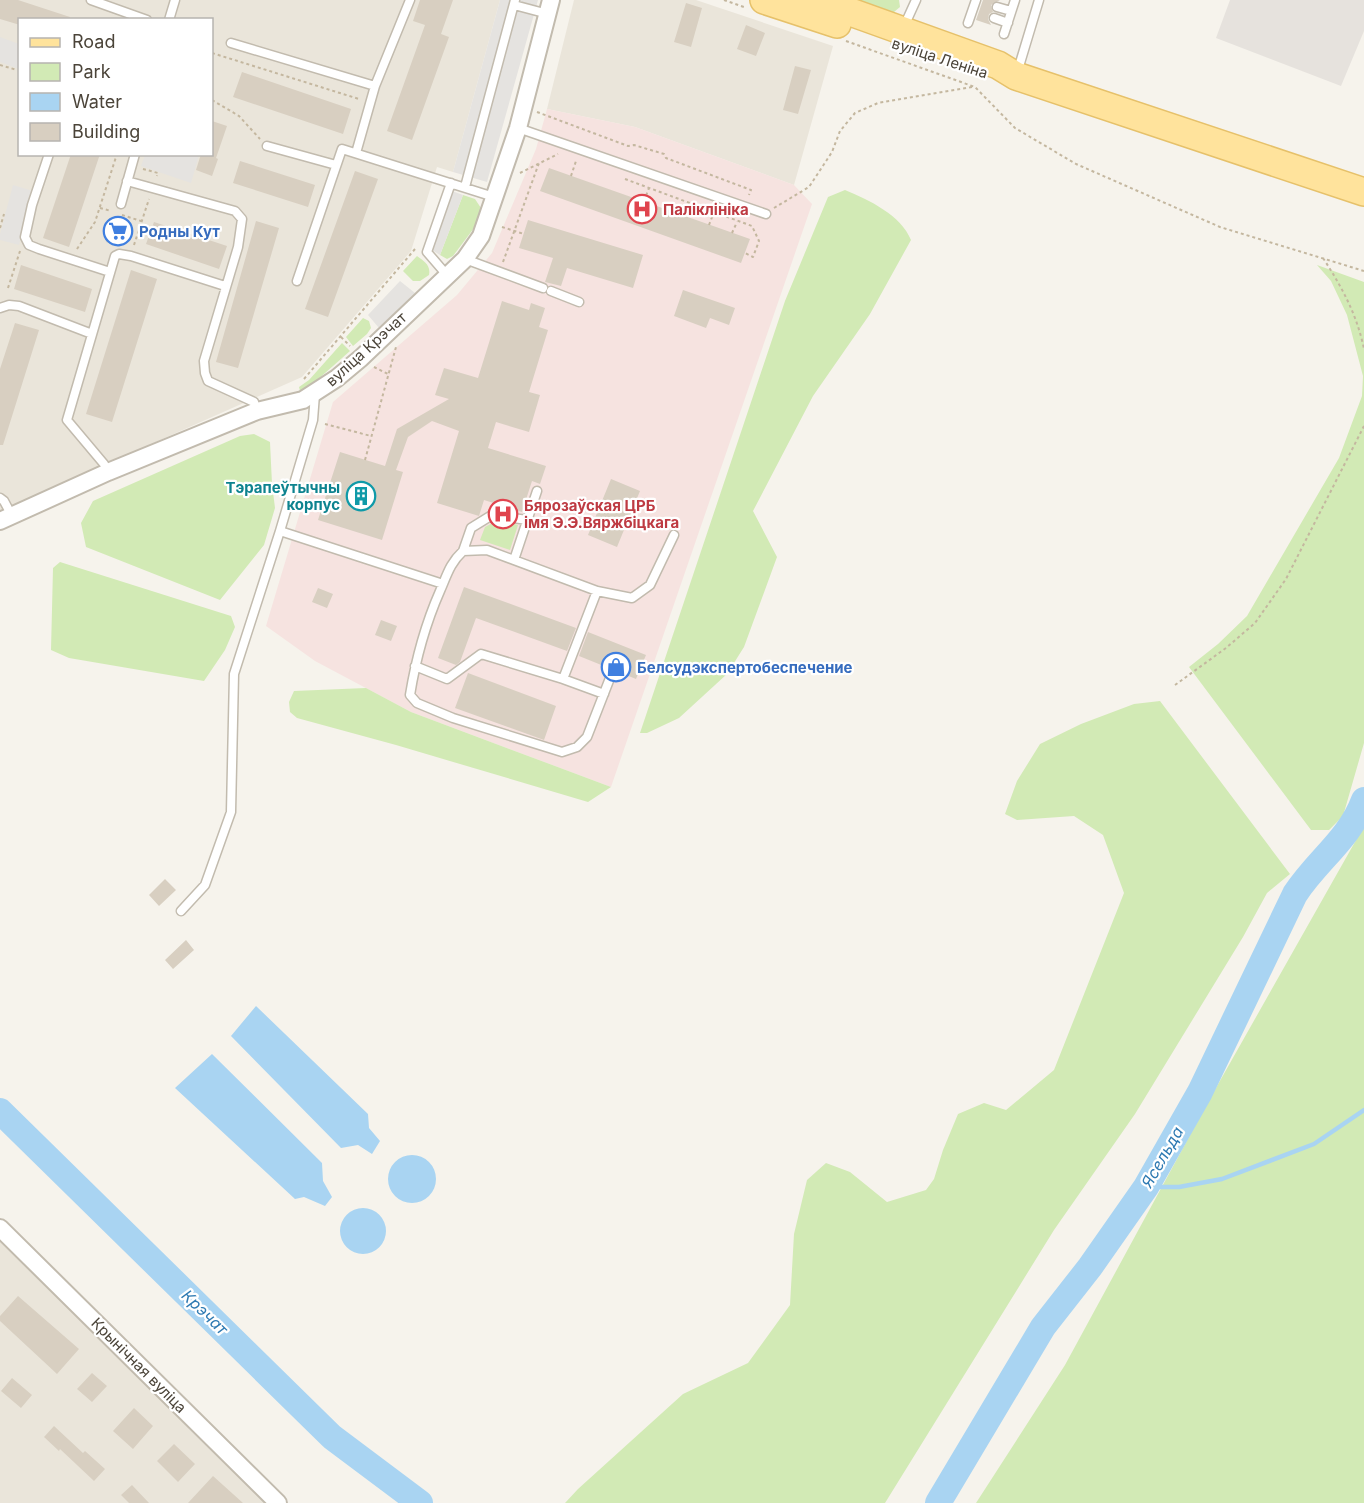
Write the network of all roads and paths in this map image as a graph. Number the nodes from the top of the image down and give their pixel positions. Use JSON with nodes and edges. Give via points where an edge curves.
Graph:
{"nodes":[{"id":1,"x":175,"y":0,"type":"edge"},
{"id":2,"x":410,"y":0,"type":"edge"},
{"id":3,"x":724,"y":0,"type":"edge"},
{"id":4,"x":817,"y":0,"type":"edge"},
{"id":5,"x":916,"y":0,"type":"edge"},
{"id":6,"x":1015,"y":0,"type":"edge"},
{"id":7,"x":1039,"y":0,"type":"edge"},
{"id":8,"x":94,"y":1,"type":"edge"},
{"id":9,"x":978,"y":1,"type":"edge"},
{"id":10,"x":514,"y":2,"type":"edge"},
{"id":11,"x":766,"y":3,"type":"edge"},
{"id":12,"x":550,"y":7,"type":"edge"},
{"id":13,"x":998,"y":7,"type":"dead end"},
{"id":14,"x":1011,"y":11,"type":"junction"},
{"id":15,"x":141,"y":18,"type":"edge"},
{"id":16,"x":170,"y":18,"type":"edge"},
{"id":17,"x":994,"y":18,"type":"dead end"},
{"id":18,"x":968,"y":23,"type":"dead end"},
{"id":19,"x":1008,"y":23,"type":"junction"},
{"id":20,"x":1004,"y":34,"type":"dead end"},
{"id":21,"x":899,"y":37,"type":"junction"},
{"id":22,"x":836,"y":38,"type":"dead end"},
{"id":23,"x":231,"y":43,"type":"dead end"},
{"id":24,"x":213,"y":53,"type":"edge"},
{"id":25,"x":0,"y":64,"type":"edge"},
{"id":26,"x":17,"y":70,"type":"dead end"},
{"id":27,"x":1016,"y":76,"type":"junction"},
{"id":28,"x":375,"y":86,"type":"junction"},
{"id":29,"x":975,"y":87,"type":"junction"},
{"id":30,"x":213,"y":101,"type":"edge"},
{"id":31,"x":370,"y":103,"type":"junction"},
{"id":32,"x":534,"y":110,"type":"dead end"},
{"id":33,"x":518,"y":128,"type":"junction"},
{"id":34,"x":267,"y":146,"type":"joint"},
{"id":35,"x":547,"y":150,"type":"dead end"},
{"id":36,"x":356,"y":153,"type":"junction"},
{"id":37,"x":558,"y":153,"type":"junction"},
{"id":38,"x":48,"y":156,"type":"edge"},
{"id":39,"x":116,"y":156,"type":"edge"},
{"id":40,"x":134,"y":156,"type":"edge"},
{"id":41,"x":539,"y":163,"type":"junction"},
{"id":42,"x":132,"y":165,"type":"junction"},
{"id":43,"x":336,"y":165,"type":"junction"},
{"id":44,"x":571,"y":176,"type":"dead end"},
{"id":45,"x":618,"y":176,"type":"dead end"},
{"id":46,"x":511,"y":177,"type":"dead end"},
{"id":47,"x":127,"y":182,"type":"junction"},
{"id":48,"x":451,"y":183,"type":"junction"},
{"id":49,"x":465,"y":187,"type":"junction"},
{"id":50,"x":152,"y":188,"type":"junction"},
{"id":51,"x":649,"y":188,"type":"junction"},
{"id":52,"x":1364,"y":192,"type":"edge"},
{"id":53,"x":494,"y":197,"type":"junction"},
{"id":54,"x":644,"y":201,"type":"dead end"},
{"id":55,"x":747,"y":201,"type":"dead end"},
{"id":56,"x":120,"y":204,"type":"dead end"},
{"id":57,"x":714,"y":212,"type":"junction"},
{"id":58,"x":4,"y":214,"type":"dead end"},
{"id":59,"x":765,"y":214,"type":"joint"},
{"id":60,"x":737,"y":220,"type":"junction"},
{"id":61,"x":494,"y":224,"type":"dead end"},
{"id":62,"x":709,"y":225,"type":"dead end"},
{"id":63,"x":0,"y":228,"type":"edge"},
{"id":64,"x":514,"y":231,"type":"junction"},
{"id":65,"x":732,"y":233,"type":"dead end"},
{"id":66,"x":524,"y":234,"type":"dead end"},
{"id":67,"x":29,"y":245,"type":"junction"},
{"id":68,"x":745,"y":253,"type":"dead end"},
{"id":69,"x":131,"y":256,"type":"junction"},
{"id":70,"x":1323,"y":258,"type":"junction"},
{"id":71,"x":71,"y":259,"type":"junction"},
{"id":72,"x":465,"y":259,"type":"junction"},
{"id":73,"x":1364,"y":271,"type":"edge"},
{"id":74,"x":110,"y":272,"type":"junction"},
{"id":75,"x":499,"y":272,"type":"junction"},
{"id":76,"x":447,"y":274,"type":"junction"},
{"id":77,"x":297,"y":281,"type":"dead end"},
{"id":78,"x":225,"y":286,"type":"junction"},
{"id":79,"x":8,"y":288,"type":"dead end"},
{"id":80,"x":579,"y":302,"type":"dead end"},
{"id":81,"x":0,"y":308,"type":"edge"},
{"id":82,"x":92,"y":334,"type":"junction"},
{"id":83,"x":1364,"y":349,"type":"edge"},
{"id":84,"x":315,"y":393,"type":"junction"},
{"id":85,"x":257,"y":411,"type":"junction"},
{"id":86,"x":313,"y":420,"type":"junction"},
{"id":87,"x":1364,"y":426,"type":"edge"},
{"id":88,"x":371,"y":436,"type":"dead end"},
{"id":89,"x":108,"y":472,"type":"junction"},
{"id":90,"x":537,"y":491,"type":"dead end"},
{"id":91,"x":0,"y":498,"type":"edge"},
{"id":92,"x":6,"y":519,"type":"edge"},
{"id":93,"x":527,"y":520,"type":"junction"},
{"id":94,"x":280,"y":531,"type":"junction"},
{"id":95,"x":674,"y":535,"type":"dead end"},
{"id":96,"x":463,"y":550,"type":"junction"},
{"id":97,"x":514,"y":560,"type":"junction"},
{"id":98,"x":442,"y":584,"type":"junction"},
{"id":99,"x":597,"y":591,"type":"junction"},
{"id":100,"x":414,"y":666,"type":"junction"},
{"id":101,"x":610,"y":678,"type":"dead end"},
{"id":102,"x":563,"y":679,"type":"junction"},
{"id":103,"x":1175,"y":685,"type":"dead end"},
{"id":104,"x":604,"y":694,"type":"junction"},
{"id":105,"x":181,"y":911,"type":"dead end"},
{"id":106,"x":0,"y":1228,"type":"edge"},
{"id":107,"x":278,"y":1503,"type":"edge"}],
"edges":[{"from":1,"to":16,"type":"lane"},
{"from":2,"to":28,"type":"lane"},
{"from":3,"to":11,"type":"path"},
{"from":4,"to":21,"type":"main road","name":"вуліца Леніна"},
{"from":5,"to":21,"type":"lane"},
{"from":6,"to":14,"type":"lane"},
{"from":7,"to":27,"type":"lane"},
{"from":8,"to":15,"type":"lane"},
{"from":9,"to":18,"type":"lane"},
{"from":10,"to":12,"type":"lane"},
{"from":10,"to":49,"type":"lane"},
{"from":11,"to":21,"type":"main road","name":"вуліца Леніна"},
{"from":12,"to":33,"type":"street","name":"вуліца Крэчат"},
{"from":13,"to":14,"type":"lane"},
{"from":14,"to":19,"type":"lane"},
{"from":17,"to":19,"type":"lane"},
{"from":19,"to":20,"type":"lane"},
{"from":21,"to":27,"type":"main road","name":"вуліца Леніна","via":[[993,75]]},
{"from":22,"to":29,"type":"path"},
{"from":23,"to":28,"type":"lane"},
{"from":24,"to":31,"type":"path"},
{"from":25,"to":26,"type":"path"},
{"from":27,"to":52,"type":"main road","name":"вуліца Леніна"},
{"from":28,"to":31,"type":"lane"},
{"from":29,"to":59,"type":"path","via":[[878,103],[855,113],[840,131],[832,152],[809,187]]},
{"from":29,"to":70,"type":"path","via":[[1015,128],[1076,164],[1221,226]]},
{"from":30,"to":34,"type":"path","via":[[238,116]]},
{"from":31,"to":36,"type":"lane"},
{"from":32,"to":55,"type":"path","via":[[628,146],[664,154],[751,190]]},
{"from":33,"to":53,"type":"street","name":"вуліца Крэчат"},
{"from":33,"to":59,"type":"lane"},
{"from":34,"to":43,"type":"lane"},
{"from":35,"to":37,"type":"path"},
{"from":36,"to":43,"type":"lane","via":[[342,149]]},
{"from":36,"to":48,"type":"lane"},
{"from":37,"to":41,"type":"path"},
{"from":37,"to":44,"type":"path","via":[[576,161]]},
{"from":38,"to":67,"type":"lane","via":[[25,237]]},
{"from":39,"to":71,"type":"path","via":[[95,222]]},
{"from":40,"to":42,"type":"lane"},
{"from":41,"to":46,"type":"path"},
{"from":41,"to":64,"type":"path"},
{"from":42,"to":47,"type":"lane"},
{"from":42,"to":50,"type":"path","via":[[158,173]]},
{"from":43,"to":77,"type":"lane"},
{"from":45,"to":51,"type":"path"},
{"from":47,"to":50,"type":"lane"},
{"from":47,"to":56,"type":"lane"},
{"from":48,"to":49,"type":"lane"},
{"from":48,"to":76,"type":"lane","via":[[427,252]]},
{"from":49,"to":53,"type":"lane"},
{"from":50,"to":69,"type":"path"},
{"from":50,"to":78,"type":"lane","via":[[235,211],[242,219],[238,247]]},
{"from":51,"to":54,"type":"path"},
{"from":51,"to":57,"type":"path"},
{"from":53,"to":72,"type":"street","name":"вуліца Крэчат","via":[[481,236]]},
{"from":57,"to":60,"type":"path"},
{"from":57,"to":62,"type":"path"},
{"from":58,"to":63,"type":"path"},
{"from":60,"to":65,"type":"path"},
{"from":60,"to":68,"type":"path","via":[[752,226],[759,241],[753,257]]},
{"from":61,"to":64,"type":"path"},
{"from":64,"to":66,"type":"path"},
{"from":64,"to":75,"type":"path"},
{"from":67,"to":71,"type":"lane"},
{"from":67,"to":79,"type":"path","via":[[21,250]]},
{"from":69,"to":74,"type":"lane","via":[[116,256]]},
{"from":69,"to":78,"type":"lane"},
{"from":70,"to":73,"type":"path"},
{"from":70,"to":83,"type":"path","via":[[1341,286],[1360,329]]},
{"from":71,"to":74,"type":"lane"},
{"from":72,"to":75,"type":"lane"},
{"from":72,"to":76,"type":"street","name":"вуліца Крэчат"},
{"from":74,"to":82,"type":"lane"},
{"from":75,"to":80,"type":"lane"},
{"from":76,"to":84,"type":"street","name":"вуліца Крэчат","via":[[361,358]]},
{"from":78,"to":85,"type":"lane","via":[[204,361],[205,373],[208,381],[254,402]]},
{"from":81,"to":82,"type":"lane","via":[[19,306]]},
{"from":82,"to":89,"type":"lane","via":[[67,420]]},
{"from":84,"to":85,"type":"street","name":"вуліца Крэчат","via":[[303,400]]},
{"from":84,"to":86,"type":"lane"},
{"from":85,"to":89,"type":"street","name":"вуліца Крэчат"},
{"from":86,"to":88,"type":"path"},
{"from":86,"to":94,"type":"lane"},
{"from":87,"to":103,"type":"path","via":[[1286,579],[1255,623]]},
{"from":89,"to":92,"type":"street","name":"вуліца Крэчат"},
{"from":90,"to":93,"type":"lane"},
{"from":91,"to":92,"type":"lane","via":[[4,501]]},
{"from":93,"to":96,"type":"lane","via":[[492,515],[471,528]]},
{"from":93,"to":97,"type":"lane"},
{"from":94,"to":98,"type":"lane"},
{"from":94,"to":105,"type":"lane","via":[[234,674],[231,812],[205,885]]},
{"from":95,"to":99,"type":"lane","via":[[650,585],[632,598]]},
{"from":96,"to":97,"type":"lane","via":[[488,550]]},
{"from":96,"to":98,"type":"lane","via":[[453,560]]},
{"from":97,"to":99,"type":"lane"},
{"from":98,"to":100,"type":"lane"},
{"from":99,"to":102,"type":"lane"},
{"from":100,"to":102,"type":"lane","via":[[447,679],[481,654]]},
{"from":100,"to":104,"type":"lane","via":[[410,694],[417,703],[562,752],[577,747],[587,736]]},
{"from":101,"to":104,"type":"lane"},
{"from":102,"to":104,"type":"lane"},
{"from":106,"to":107,"type":"street","name":"Крынічная вуліца"}]}
